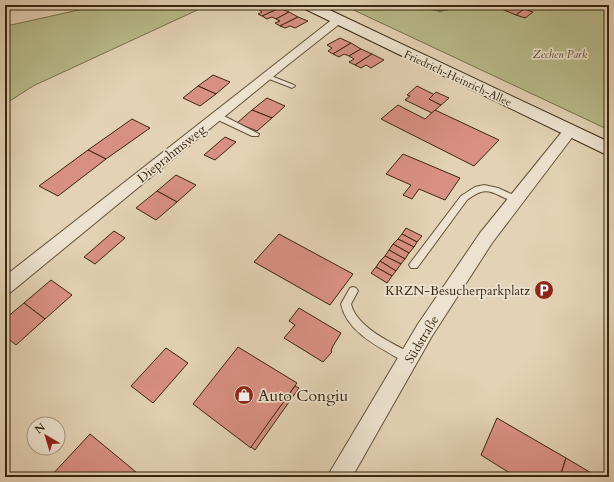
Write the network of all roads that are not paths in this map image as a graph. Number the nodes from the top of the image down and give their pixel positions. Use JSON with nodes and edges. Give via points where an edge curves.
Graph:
{"nodes":[{"id":1,"x":308,"y":5,"type":"edge"},
{"id":2,"x":426,"y":5,"type":"edge"},
{"id":3,"x":455,"y":5,"type":"edge"},
{"id":4,"x":338,"y":20,"type":"junction"},
{"id":5,"x":266,"y":76,"type":"junction"},
{"id":6,"x":292,"y":86,"type":"dead end"},
{"id":7,"x":217,"y":116,"type":"junction"},
{"id":8,"x":570,"y":131,"type":"junction"},
{"id":9,"x":255,"y":134,"type":"dead end"},
{"id":10,"x":609,"y":150,"type":"edge"},
{"id":11,"x":515,"y":200,"type":"junction"},
{"id":12,"x":414,"y":265,"type":"dead end"},
{"id":13,"x":5,"y":287,"type":"edge"},
{"id":14,"x":353,"y":291,"type":"dead end"},
{"id":15,"x":409,"y":358,"type":"junction"},
{"id":16,"x":340,"y":477,"type":"edge"}],
"edges":[{"from":1,"to":4,"type":"main road","name":"Friedrich-Heinrich-Allee"},
{"from":2,"to":3,"type":"lane","via":[[434,8]]},
{"from":4,"to":5,"type":"street","name":"Dieprahmsweg"},
{"from":4,"to":8,"type":"main road","name":"Friedrich-Heinrich-Allee"},
{"from":5,"to":6,"type":"lane"},
{"from":5,"to":7,"type":"street","name":"Dieprahmsweg"},
{"from":7,"to":9,"type":"lane"},
{"from":7,"to":13,"type":"street","name":"Dieprahmsweg"},
{"from":8,"to":10,"type":"main road","name":"Friedrich-Heinrich-Allee"},
{"from":8,"to":11,"type":"street","name":"Südstraße"},
{"from":11,"to":12,"type":"lane","via":[[488,188],[473,190],[464,198]]},
{"from":11,"to":15,"type":"street","name":"Südstraße","via":[[486,238]]},
{"from":14,"to":15,"type":"lane","via":[[345,302],[350,316],[381,342]]},
{"from":15,"to":16,"type":"street","name":"Südstraße"}]}
